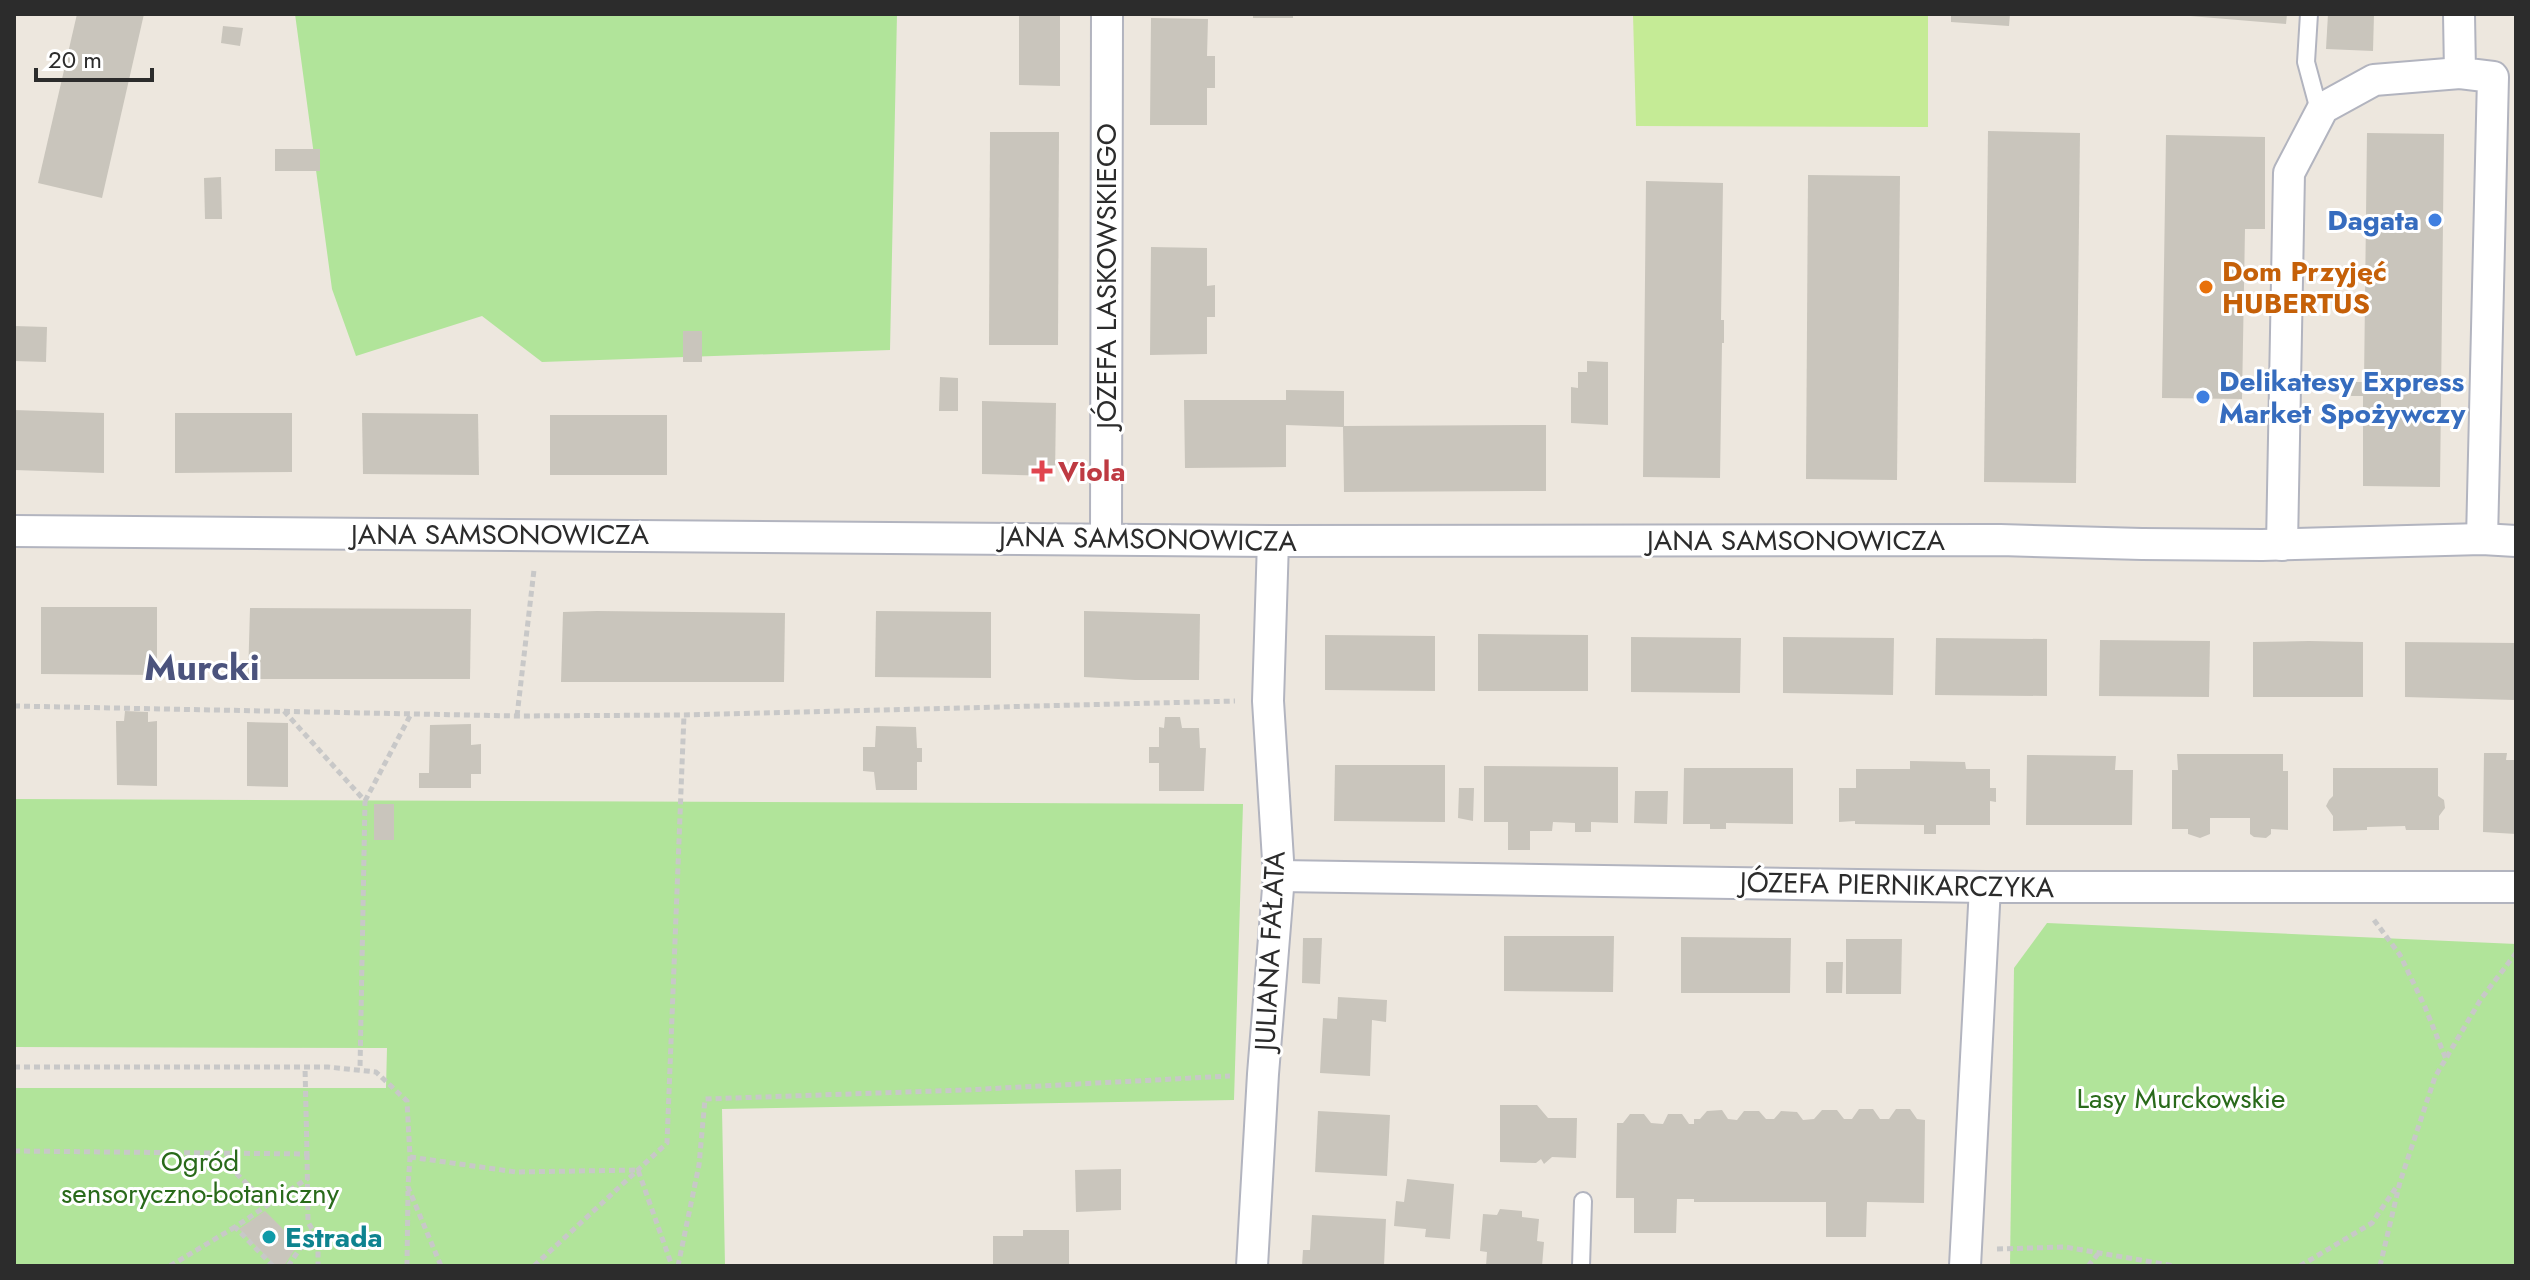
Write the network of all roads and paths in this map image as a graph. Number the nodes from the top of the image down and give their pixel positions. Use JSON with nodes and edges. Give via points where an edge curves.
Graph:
{"nodes":[{"id":1,"x":1107,"y":14,"type":"edge"},
{"id":2,"x":2309,"y":14,"type":"edge"},
{"id":3,"x":2459,"y":14,"type":"edge"},
{"id":4,"x":2460,"y":73,"type":"junction"},
{"id":5,"x":2320,"y":114,"type":"junction"},
{"id":6,"x":14,"y":531,"type":"edge"},
{"id":7,"x":534,"y":535,"type":"junction"},
{"id":8,"x":1106,"y":538,"type":"junction"},
{"id":9,"x":2482,"y":539,"type":"junction"},
{"id":10,"x":1273,"y":541,"type":"junction"},
{"id":11,"x":2516,"y":541,"type":"edge"},
{"id":12,"x":2282,"y":545,"type":"junction"},
{"id":13,"x":1268,"y":701,"type":"junction"},
{"id":14,"x":14,"y":706,"type":"edge"},
{"id":15,"x":284,"y":711,"type":"junction"},
{"id":16,"x":411,"y":714,"type":"junction"},
{"id":17,"x":684,"y":715,"type":"junction"},
{"id":18,"x":517,"y":716,"type":"junction"},
{"id":19,"x":365,"y":801,"type":"junction"},
{"id":20,"x":1279,"y":876,"type":"junction"},
{"id":21,"x":1985,"y":887,"type":"junction"},
{"id":22,"x":2350,"y":887,"type":"junction"},
{"id":23,"x":2516,"y":887,"type":"edge"},
{"id":24,"x":2516,"y":953,"type":"edge"},
{"id":25,"x":2446,"y":1059,"type":"junction"},
{"id":26,"x":14,"y":1067,"type":"edge"},
{"id":27,"x":305,"y":1067,"type":"junction"},
{"id":28,"x":360,"y":1069,"type":"junction"},
{"id":29,"x":1263,"y":1074,"type":"junction"},
{"id":30,"x":14,"y":1151,"type":"edge"},
{"id":31,"x":215,"y":1152,"type":"junction"},
{"id":32,"x":307,"y":1154,"type":"junction"},
{"id":33,"x":410,"y":1157,"type":"junction"},
{"id":34,"x":638,"y":1170,"type":"junction"},
{"id":35,"x":308,"y":1178,"type":"junction"},
{"id":36,"x":2400,"y":1182,"type":"junction"},
{"id":37,"x":408,"y":1187,"type":"junction"},
{"id":38,"x":1583,"y":1201,"type":"dead end"},
{"id":39,"x":268,"y":1205,"type":"junction"},
{"id":40,"x":235,"y":1227,"type":"junction"},
{"id":41,"x":312,"y":1230,"type":"junction"},
{"id":42,"x":2098,"y":1254,"type":"junction"},
{"id":43,"x":1965,"y":1258,"type":"edge"},
{"id":44,"x":170,"y":1266,"type":"edge"},
{"id":45,"x":273,"y":1266,"type":"edge"},
{"id":46,"x":288,"y":1266,"type":"edge"},
{"id":47,"x":318,"y":1266,"type":"edge"},
{"id":48,"x":407,"y":1266,"type":"edge"},
{"id":49,"x":441,"y":1266,"type":"edge"},
{"id":50,"x":534,"y":1266,"type":"edge"},
{"id":51,"x":675,"y":1266,"type":"edge"},
{"id":52,"x":1252,"y":1266,"type":"edge"},
{"id":53,"x":1581,"y":1266,"type":"edge"},
{"id":54,"x":2088,"y":1266,"type":"edge"},
{"id":55,"x":2175,"y":1266,"type":"edge"},
{"id":56,"x":2300,"y":1266,"type":"edge"},
{"id":57,"x":2380,"y":1266,"type":"edge"}],
"edges":[{"from":1,"to":8,"type":"street","name":"JÓZEFA LASKOWSKIEGO"},
{"from":2,"to":5,"type":"lane","via":[[2306,62]]},
{"from":3,"to":4,"type":"street"},
{"from":4,"to":5,"type":"street","via":[[2374,80]]},
{"from":4,"to":9,"type":"street","via":[[2493,77]]},
{"from":5,"to":12,"type":"street","via":[[2289,173]]},
{"from":6,"to":7,"type":"street","name":"JANA SAMSONOWICZA"},
{"from":7,"to":8,"type":"street","name":"JANA SAMSONOWICZA"},
{"from":7,"to":18,"type":"path"},
{"from":8,"to":10,"type":"street","name":"JANA SAMSONOWICZA"},
{"from":9,"to":11,"type":"street","name":"JANA SAMSONOWICZA"},
{"from":9,"to":12,"type":"street","name":"JANA SAMSONOWICZA"},
{"from":10,"to":12,"type":"street","name":"JANA SAMSONOWICZA"},
{"from":10,"to":13,"type":"street","name":"JULIANA FAŁATA"},
{"from":13,"to":17,"type":"path"},
{"from":13,"to":20,"type":"street","name":"JULIANA FAŁATA"},
{"from":14,"to":15,"type":"path"},
{"from":15,"to":16,"type":"path"},
{"from":15,"to":19,"type":"path"},
{"from":16,"to":18,"type":"path"},
{"from":16,"to":19,"type":"path"},
{"from":17,"to":18,"type":"path"},
{"from":17,"to":34,"type":"path","via":[[667,1143]]},
{"from":19,"to":28,"type":"path"},
{"from":20,"to":21,"type":"street","name":"JÓZEFA PIERNIKARCZYKA"},
{"from":20,"to":29,"type":"street","name":"JULIANA FAŁATA"},
{"from":21,"to":22,"type":"street","name":"JÓZEFA PIERNIKARCZYKA"},
{"from":21,"to":43,"type":"street"},
{"from":22,"to":23,"type":"street","name":"JÓZEFA PIERNIKARCZYKA"},
{"from":22,"to":25,"type":"path","via":[[2400,955]]},
{"from":24,"to":25,"type":"path"},
{"from":25,"to":36,"type":"path"},
{"from":26,"to":27,"type":"path"},
{"from":27,"to":28,"type":"path"},
{"from":27,"to":32,"type":"path"},
{"from":28,"to":33,"type":"path","via":[[376,1072],[407,1101]]},
{"from":29,"to":51,"type":"path","via":[[705,1099],[699,1165]]},
{"from":29,"to":52,"type":"street","name":"JULIANA FAŁATA"},
{"from":30,"to":31,"type":"path"},
{"from":31,"to":32,"type":"path"},
{"from":31,"to":39,"type":"path"},
{"from":32,"to":35,"type":"path"},
{"from":33,"to":34,"type":"path","via":[[516,1172]]},
{"from":33,"to":37,"type":"path"},
{"from":34,"to":50,"type":"path"},
{"from":34,"to":51,"type":"path"},
{"from":35,"to":39,"type":"path"},
{"from":35,"to":41,"type":"path"},
{"from":36,"to":56,"type":"path","via":[[2372,1223]]},
{"from":36,"to":57,"type":"path"},
{"from":37,"to":48,"type":"path"},
{"from":37,"to":49,"type":"path"},
{"from":38,"to":53,"type":"lane"},
{"from":39,"to":40,"type":"path"},
{"from":40,"to":44,"type":"path"},
{"from":40,"to":45,"type":"path"},
{"from":41,"to":46,"type":"path"},
{"from":41,"to":47,"type":"path","via":[[318,1240]]},
{"from":42,"to":43,"type":"path","via":[[2065,1247]]},
{"from":42,"to":54,"type":"path"},
{"from":42,"to":55,"type":"path"}]}
